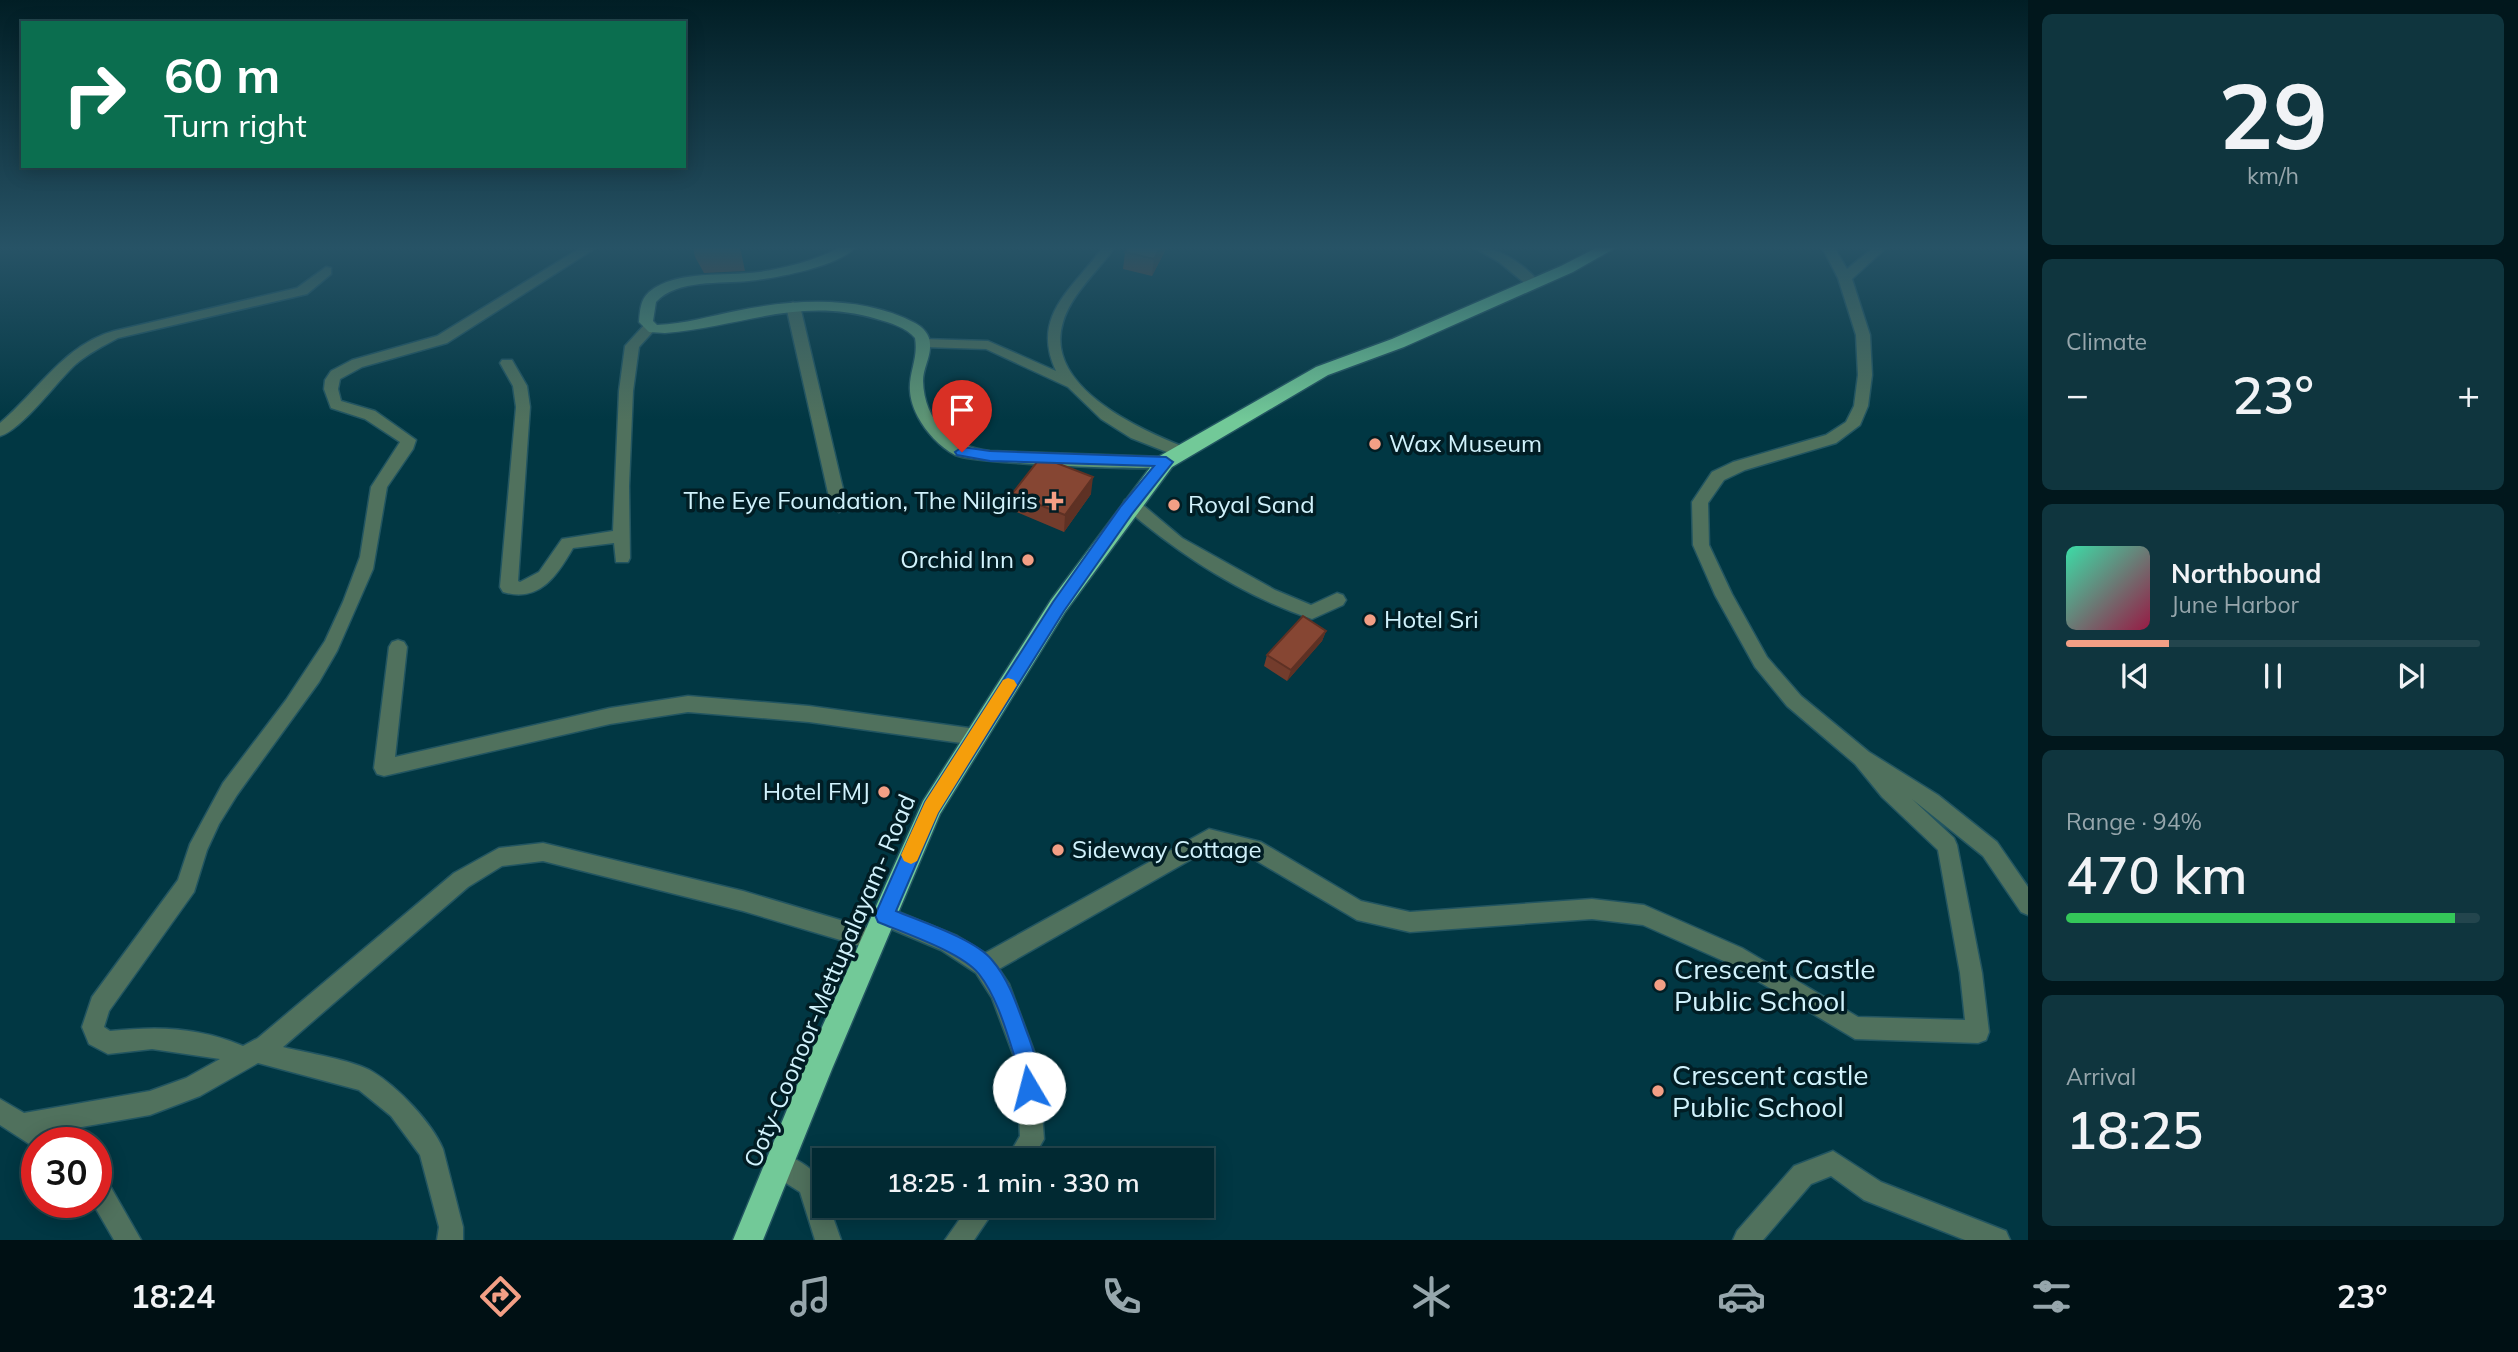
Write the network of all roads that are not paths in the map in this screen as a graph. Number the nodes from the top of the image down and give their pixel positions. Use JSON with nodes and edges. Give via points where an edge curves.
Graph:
{"nodes":[{"id":1,"x":240,"y":305,"type":"edge"},
{"id":2,"x":496,"y":305,"type":"edge"},
{"id":3,"x":650,"y":305,"type":"edge"},
{"id":4,"x":1067,"y":305,"type":"edge"},
{"id":5,"x":1484,"y":305,"type":"edge"},
{"id":6,"x":1853,"y":305,"type":"edge"},
{"id":7,"x":793,"y":306,"type":"junction"},
{"id":8,"x":651,"y":326,"type":"junction"},
{"id":9,"x":924,"y":343,"type":"junction"},
{"id":10,"x":507,"y":363,"type":"dead end"},
{"id":11,"x":1070,"y":383,"type":"junction"},
{"id":12,"x":0,"y":431,"type":"edge"},
{"id":13,"x":1173,"y":457,"type":"junction"},
{"id":14,"x":1131,"y":504,"type":"junction"},
{"id":15,"x":839,"y":506,"type":"dead end"},
{"id":16,"x":622,"y":536,"type":"junction"},
{"id":17,"x":622,"y":558,"type":"dead end"},
{"id":18,"x":1337,"y":600,"type":"dead end"},
{"id":19,"x":398,"y":647,"type":"dead end"},
{"id":20,"x":976,"y":737,"type":"junction"},
{"id":21,"x":1862,"y":758,"type":"junction"},
{"id":22,"x":2028,"y":905,"type":"edge"},
{"id":23,"x":884,"y":915,"type":"junction"},
{"id":24,"x":874,"y":940,"type":"junction"},
{"id":25,"x":984,"y":965,"type":"junction"},
{"id":26,"x":250,"y":1055,"type":"junction"},
{"id":27,"x":0,"y":1111,"type":"edge"},
{"id":28,"x":22,"y":1125,"type":"junction"},
{"id":29,"x":25,"y":1127,"type":"edge"},
{"id":30,"x":1026,"y":1148,"type":"edge"},
{"id":31,"x":779,"y":1164,"type":"junction"},
{"id":32,"x":112,"y":1213,"type":"edge"},
{"id":33,"x":975,"y":1218,"type":"edge"},
{"id":34,"x":128,"y":1240,"type":"edge"},
{"id":35,"x":450,"y":1240,"type":"edge"},
{"id":36,"x":748,"y":1240,"type":"edge"},
{"id":37,"x":828,"y":1240,"type":"edge"},
{"id":38,"x":958,"y":1240,"type":"edge"},
{"id":39,"x":1745,"y":1240,"type":"edge"},
{"id":40,"x":1997,"y":1240,"type":"edge"}],
"edges":[{"from":1,"to":12,"type":"street","via":[[114,335],[92,346]]},
{"from":2,"to":26,"type":"street","via":[[433,344],[349,368],[331,381],[336,404],[370,415],[408,440],[377,491],[369,554],[354,598],[303,695],[241,771],[205,827],[187,885],[100,1004],[93,1027],[108,1043],[152,1038],[213,1045]]},
{"from":3,"to":8,"type":"street","via":[[646,322]]},
{"from":4,"to":11,"type":"street","via":[[1056,320],[1051,346]]},
{"from":5,"to":13,"type":"highway","name":"Ooty-Coonoor-Mettupalayam- Road","via":[[1322,371]]},
{"from":6,"to":21,"type":"street","via":[[1863,335],[1865,376],[1861,406],[1852,425],[1831,439],[1718,476],[1700,502],[1701,545],[1761,662],[1794,701]]},
{"from":7,"to":8,"type":"street","via":[[679,330],[654,330]]},
{"from":7,"to":9,"type":"street","via":[[846,308],[883,316],[915,328]]},
{"from":7,"to":15,"type":"street"},
{"from":8,"to":16,"type":"street","via":[[632,346]]},
{"from":9,"to":11,"type":"street","via":[[988,345]]},
{"from":9,"to":13,"type":"street","via":[[916,378],[925,418],[962,452]]},
{"from":10,"to":16,"type":"street","via":[[520,386],[523,407],[509,587],[541,583],[568,543]]},
{"from":11,"to":13,"type":"street","via":[[1096,406]]},
{"from":13,"to":14,"type":"highway","name":"Ooty-Coonoor-Mettupalayam- Road"},
{"from":14,"to":18,"type":"street","via":[[1177,542],[1269,595],[1312,612]]},
{"from":14,"to":20,"type":"highway","name":"Ooty-Coonoor-Mettupalayam- Road","via":[[1058,606]]},
{"from":16,"to":17,"type":"street"},
{"from":19,"to":20,"type":"street","via":[[384,768],[610,716],[688,704],[809,713]]},
{"from":20,"to":23,"type":"highway","name":"Ooty-Coonoor-Mettupalayam- Road","via":[[931,808]]},
{"from":21,"to":22,"type":"street","via":[[1931,801],[1990,849]]},
{"from":21,"to":25,"type":"street","via":[[1888,791],[1947,845],[1972,973],[1978,1032],[1855,1028],[1734,955],[1644,915],[1592,909],[1410,922],[1357,910],[1254,849],[1209,838]]},
{"from":23,"to":24,"type":"highway","name":"Ooty-Coonoor-Mettupalayam- Road"},
{"from":23,"to":25,"type":"street","via":[[949,943]]},
{"from":24,"to":26,"type":"street","via":[[743,901],[543,852],[499,856],[461,880]]},
{"from":24,"to":31,"type":"highway","name":"Ooty-Coonoor-Mettupalayam- Road"},
{"from":25,"to":30,"type":"street","via":[[1002,992],[1027,1062],[1032,1139]]},
{"from":26,"to":28,"type":"street","via":[[192,1088],[150,1102]]},
{"from":26,"to":35,"type":"street","via":[[365,1080],[399,1108],[431,1149],[451,1227]]},
{"from":27,"to":28,"type":"street"},
{"from":28,"to":29,"type":"street"},
{"from":31,"to":36,"type":"highway","name":"Ooty-Coonoor-Mettupalayam- Road"},
{"from":31,"to":37,"type":"street","via":[[810,1184]]},
{"from":32,"to":34,"type":"street"},
{"from":33,"to":38,"type":"street"},
{"from":39,"to":40,"type":"street","via":[[1803,1175],[1833,1163],[1873,1191]]}]}
